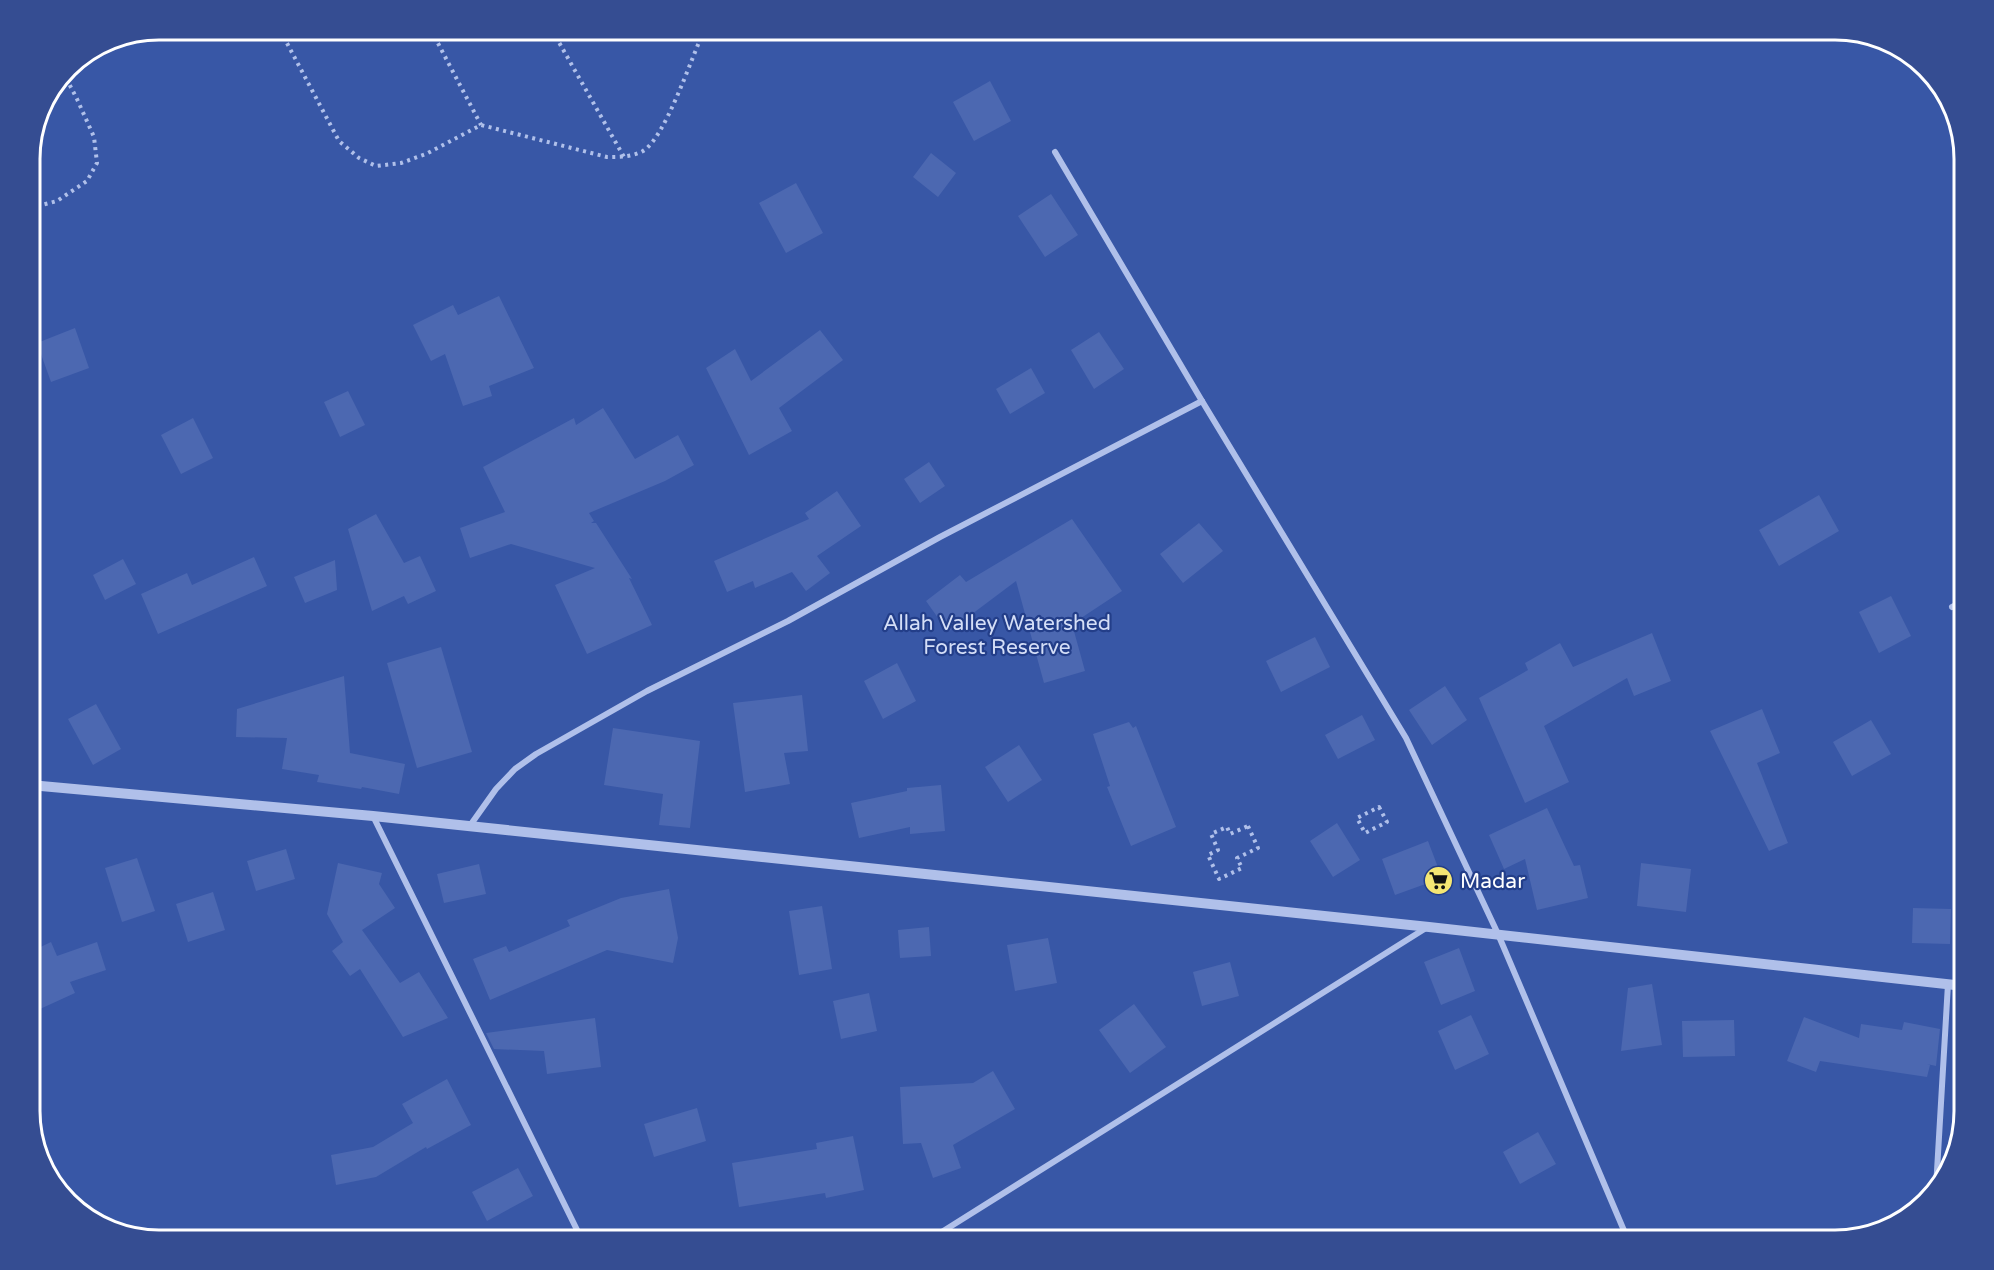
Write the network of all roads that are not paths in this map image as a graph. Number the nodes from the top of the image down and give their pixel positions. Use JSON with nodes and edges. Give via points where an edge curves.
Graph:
{"nodes":[{"id":1,"x":1055,"y":152,"type":"dead end"},
{"id":2,"x":1202,"y":401,"type":"junction"},
{"id":3,"x":41,"y":786,"type":"edge"},
{"id":4,"x":373,"y":816,"type":"junction"},
{"id":5,"x":470,"y":827,"type":"junction"},
{"id":6,"x":1429,"y":927,"type":"junction"},
{"id":7,"x":1498,"y":934,"type":"junction"},
{"id":8,"x":1948,"y":984,"type":"junction"},
{"id":9,"x":1954,"y":985,"type":"edge"},
{"id":10,"x":1937,"y":1170,"type":"edge"},
{"id":11,"x":577,"y":1230,"type":"edge"},
{"id":12,"x":944,"y":1230,"type":"edge"},
{"id":13,"x":1624,"y":1230,"type":"edge"}],
"edges":[{"from":1,"to":2,"type":"street"},
{"from":2,"to":5,"type":"street","via":[[788,621],[647,691],[536,754],[496,789]]},
{"from":2,"to":7,"type":"street","via":[[1406,738]]},
{"from":3,"to":4,"type":"street"},
{"from":4,"to":5,"type":"street"},
{"from":4,"to":11,"type":"street"},
{"from":5,"to":6,"type":"street"},
{"from":6,"to":7,"type":"street"},
{"from":6,"to":12,"type":"street"},
{"from":7,"to":8,"type":"street"},
{"from":7,"to":13,"type":"street"},
{"from":8,"to":9,"type":"street"},
{"from":8,"to":10,"type":"street"}]}
